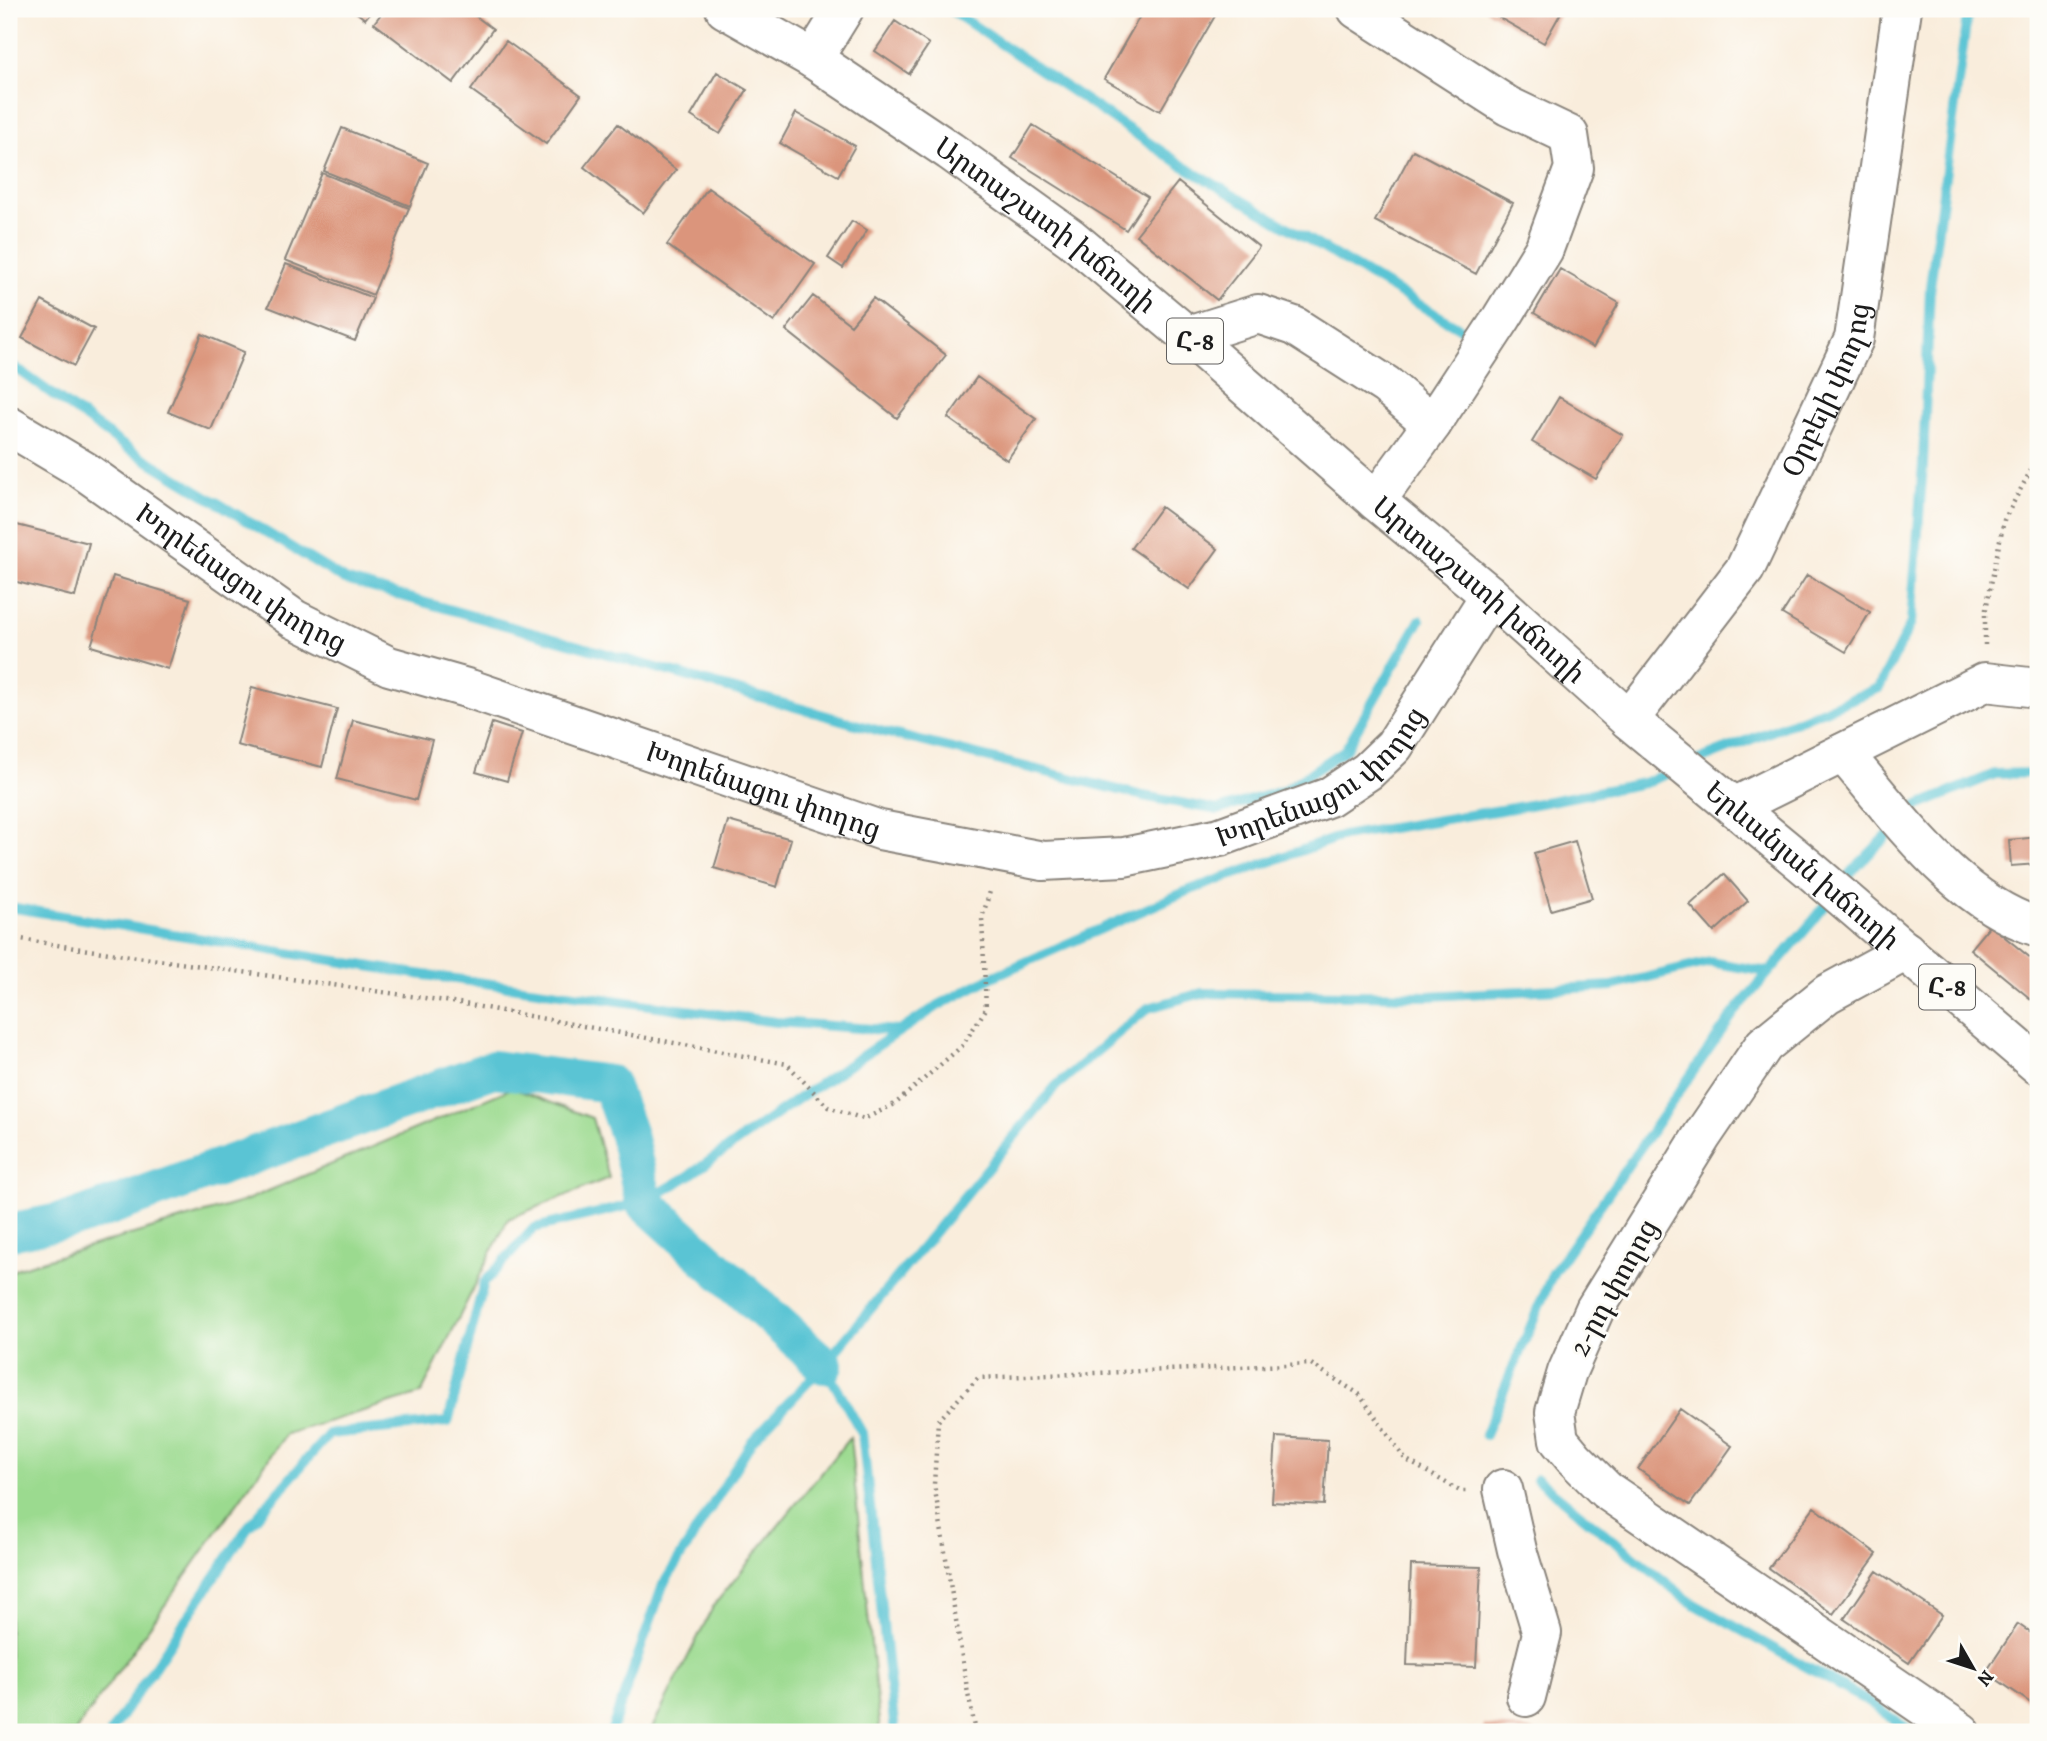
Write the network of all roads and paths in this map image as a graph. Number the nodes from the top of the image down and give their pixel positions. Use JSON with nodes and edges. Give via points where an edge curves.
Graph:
{"nodes":[{"id":1,"x":725,"y":9,"type":"edge"},
{"id":2,"x":844,"y":9,"type":"edge"},
{"id":3,"x":1357,"y":9,"type":"edge"},
{"id":4,"x":1902,"y":9,"type":"edge"},
{"id":5,"x":813,"y":59,"type":"junction"},
{"id":6,"x":1188,"y":336,"type":"junction"},
{"id":7,"x":1432,"y":424,"type":"junction"},
{"id":8,"x":9,"y":426,"type":"edge"},
{"id":9,"x":2038,"y":457,"type":"edge"},
{"id":10,"x":2035,"y":470,"type":"edge"},
{"id":11,"x":1376,"y":501,"type":"junction"},
{"id":12,"x":1490,"y":594,"type":"junction"},
{"id":13,"x":1985,"y":682,"type":"junction"},
{"id":14,"x":2038,"y":688,"type":"edge"},
{"id":15,"x":1629,"y":720,"type":"junction"},
{"id":16,"x":1843,"y":753,"type":"junction"},
{"id":17,"x":1734,"y":807,"type":"junction"},
{"id":18,"x":1002,"y":855,"type":"junction"},
{"id":19,"x":2038,"y":927,"type":"edge"},
{"id":20,"x":9,"y":937,"type":"edge"},
{"id":21,"x":1906,"y":951,"type":"junction"},
{"id":22,"x":2038,"y":1065,"type":"edge"},
{"id":23,"x":1503,"y":1489,"type":"joint"},
{"id":24,"x":1526,"y":1698,"type":"dead end"},
{"id":25,"x":976,"y":1732,"type":"edge"},
{"id":26,"x":1961,"y":1732,"type":"edge"}],
"edges":[{"from":1,"to":5,"type":"street","name":"Արտաշատի խճուղի","number":"Հ-8"},
{"from":2,"to":5,"type":"street"},
{"from":3,"to":7,"type":"street","via":[[1508,106],[1569,135],[1574,168],[1544,249]]},
{"from":4,"to":15,"type":"street","name":"Օրբելի փողոց","via":[[1854,339],[1745,569]]},
{"from":5,"to":6,"type":"street","name":"Արտաշատի խճուղի","number":"Հ-8","via":[[1071,238]]},
{"from":6,"to":7,"type":"street","via":[[1258,314],[1294,326],[1386,385]]},
{"from":6,"to":11,"type":"street","name":"Արտաշատի խճուղի","number":"Հ-8"},
{"from":7,"to":11,"type":"street"},
{"from":8,"to":18,"type":"street","name":"Խորենացու փողոց","via":[[83,470],[294,619],[389,666],[470,689],[880,830]]},
{"from":9,"to":10,"type":"path"},
{"from":10,"to":13,"type":"path","via":[[2004,520],[1985,614]]},
{"from":11,"to":12,"type":"street","name":"Արտաշատի խճուղի","number":"Հ-8"},
{"from":12,"to":15,"type":"street","name":"Արտաշատի խճուղի","number":"Հ-8"},
{"from":12,"to":18,"type":"street","name":"Խորենացու փողոց","via":[[1394,746],[1368,771],[1329,797],[1220,837],[1124,857],[1043,861]]},
{"from":13,"to":14,"type":"street"},
{"from":13,"to":16,"type":"street"},
{"from":15,"to":17,"type":"street","name":"Երևանյան խճուղի","number":"Հ-8"},
{"from":16,"to":17,"type":"street"},
{"from":16,"to":19,"type":"street","via":[[1927,852],[1972,892]]},
{"from":17,"to":21,"type":"street","name":"Երևանյան խճուղի","number":"Հ-8"},
{"from":18,"to":20,"type":"path","via":[[982,918],[986,1009],[962,1046],[895,1104],[863,1119],[828,1107],[787,1064],[459,1003]]},
{"from":21,"to":22,"type":"street","name":"Երևանյան խճուղի","number":"Հ-8"},
{"from":21,"to":26,"type":"street","name":"2-րդ փողոց","via":[[1827,994],[1764,1045],[1595,1309],[1555,1412],[1559,1440],[1606,1490]]},
{"from":23,"to":24,"type":"street","via":[[1542,1633]]},
{"from":23,"to":25,"type":"path","via":[[1460,1491],[1405,1459],[1359,1394],[1311,1364],[978,1378],[938,1421],[934,1484]]}]}
